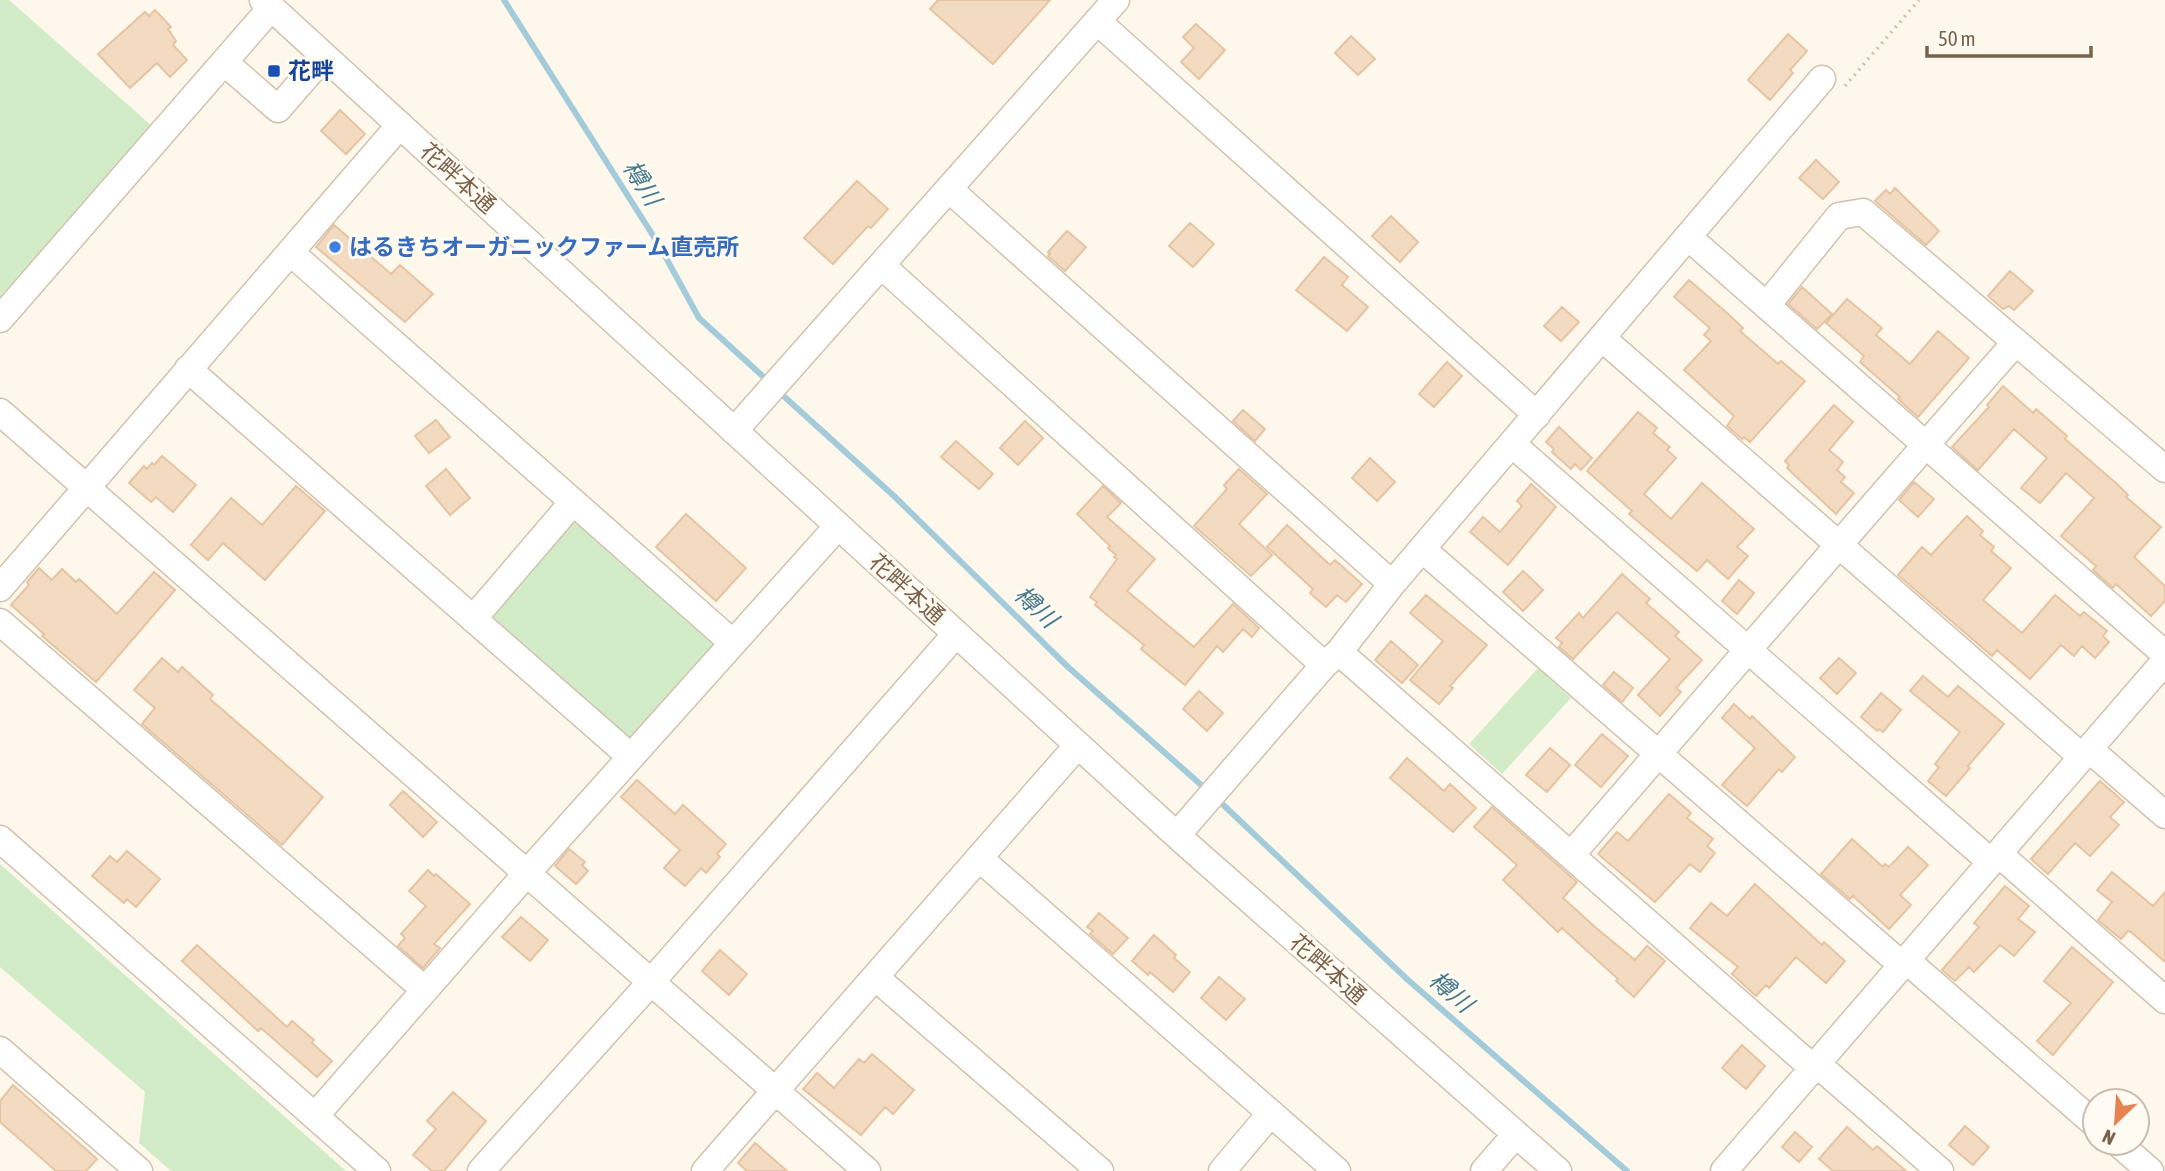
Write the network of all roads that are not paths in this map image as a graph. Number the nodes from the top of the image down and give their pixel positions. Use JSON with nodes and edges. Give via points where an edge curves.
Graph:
{"nodes":[{"id":1,"x":1116,"y":0,"type":"edge"},
{"id":2,"x":267,"y":4,"type":"edge"},
{"id":3,"x":1097,"y":21,"type":"junction"},
{"id":4,"x":324,"y":56,"type":"junction"},
{"id":5,"x":224,"y":62,"type":"junction"},
{"id":6,"x":1831,"y":85,"type":"road end"},
{"id":7,"x":400,"y":125,"type":"junction"},
{"id":8,"x":950,"y":190,"type":"junction"},
{"id":9,"x":1688,"y":237,"type":"junction"},
{"id":10,"x":290,"y":252,"type":"junction"},
{"id":11,"x":882,"y":266,"type":"junction"},
{"id":12,"x":1767,"y":305,"type":"junction"},
{"id":13,"x":0,"y":319,"type":"edge"},
{"id":14,"x":1602,"y":338,"type":"junction"},
{"id":15,"x":2016,"y":342,"type":"junction"},
{"id":16,"x":188,"y":369,"type":"junction"},
{"id":17,"x":0,"y":412,"type":"edge"},
{"id":18,"x":1537,"y":415,"type":"junction"},
{"id":19,"x":734,"y":431,"type":"junction"},
{"id":20,"x":1511,"y":444,"type":"junction"},
{"id":21,"x":1925,"y":444,"type":"junction"},
{"id":22,"x":2165,"y":469,"type":"edge"},
{"id":23,"x":85,"y":487,"type":"junction"},
{"id":24,"x":573,"y":502,"type":"junction"},
{"id":25,"x":838,"y":526,"type":"junction"},
{"id":26,"x":1838,"y":543,"type":"junction"},
{"id":27,"x":1422,"y":550,"type":"junction"},
{"id":28,"x":1392,"y":584,"type":"junction"},
{"id":29,"x":0,"y":588,"type":"edge"},
{"id":30,"x":473,"y":618,"type":"junction"},
{"id":31,"x":0,"y":622,"type":"edge"},
{"id":32,"x":956,"y":634,"type":"junction"},
{"id":33,"x":733,"y":643,"type":"junction"},
{"id":34,"x":1749,"y":651,"type":"junction"},
{"id":35,"x":2165,"y":654,"type":"edge"},
{"id":36,"x":1332,"y":658,"type":"junction"},
{"id":37,"x":2165,"y":662,"type":"edge"},
{"id":38,"x":1078,"y":745,"type":"junction"},
{"id":39,"x":2086,"y":753,"type":"junction"},
{"id":40,"x":1659,"y":754,"type":"junction"},
{"id":41,"x":631,"y":757,"type":"junction"},
{"id":42,"x":2165,"y":815,"type":"edge"},
{"id":43,"x":1177,"y":835,"type":"junction"},
{"id":44,"x":0,"y":839,"type":"edge"},
{"id":45,"x":1571,"y":855,"type":"junction"},
{"id":46,"x":979,"y":858,"type":"junction"},
{"id":47,"x":1995,"y":858,"type":"junction"},
{"id":48,"x":527,"y":873,"type":"junction"},
{"id":49,"x":1904,"y":963,"type":"junction"},
{"id":50,"x":875,"y":977,"type":"junction"},
{"id":51,"x":651,"y":982,"type":"junction"},
{"id":52,"x":425,"y":990,"type":"junction"},
{"id":53,"x":2165,"y":1000,"type":"edge"},
{"id":54,"x":0,"y":1050,"type":"edge"},
{"id":55,"x":1815,"y":1066,"type":"junction"},
{"id":56,"x":776,"y":1091,"type":"junction"},
{"id":57,"x":2081,"y":1112,"type":"edge"},
{"id":58,"x":1271,"y":1113,"type":"junction"},
{"id":59,"x":315,"y":1116,"type":"junction"},
{"id":60,"x":1516,"y":1134,"type":"junction"},
{"id":61,"x":2165,"y":1153,"type":"edge"},
{"id":62,"x":2134,"y":1157,"type":"edge"},
{"id":63,"x":139,"y":1171,"type":"edge"},
{"id":64,"x":377,"y":1171,"type":"edge"},
{"id":65,"x":481,"y":1171,"type":"edge"},
{"id":66,"x":705,"y":1171,"type":"edge"},
{"id":67,"x":867,"y":1171,"type":"edge"},
{"id":68,"x":1100,"y":1171,"type":"edge"},
{"id":69,"x":1222,"y":1171,"type":"edge"},
{"id":70,"x":1337,"y":1171,"type":"edge"},
{"id":71,"x":1484,"y":1171,"type":"edge"},
{"id":72,"x":1558,"y":1171,"type":"edge"},
{"id":73,"x":1724,"y":1171,"type":"edge"},
{"id":74,"x":1940,"y":1171,"type":"edge"},
{"id":75,"x":2150,"y":1171,"type":"edge"}],
"edges":[{"from":1,"to":3,"type":"street"},
{"from":2,"to":4,"type":"street","name":"花畔本通"},
{"from":2,"to":5,"type":"street"},
{"from":3,"to":8,"type":"street"},
{"from":3,"to":18,"type":"street"},
{"from":4,"to":5,"type":"street","via":[[278,109]]},
{"from":4,"to":7,"type":"street","name":"花畔本通"},
{"from":5,"to":13,"type":"street"},
{"from":6,"to":9,"type":"street"},
{"from":7,"to":10,"type":"street"},
{"from":7,"to":19,"type":"street","name":"花畔本通"},
{"from":8,"to":11,"type":"street"},
{"from":8,"to":28,"type":"street"},
{"from":9,"to":12,"type":"street"},
{"from":9,"to":14,"type":"street"},
{"from":10,"to":16,"type":"street"},
{"from":10,"to":24,"type":"street"},
{"from":11,"to":19,"type":"street"},
{"from":11,"to":36,"type":"street"},
{"from":12,"to":15,"type":"street","via":[[1839,216],[1863,212]]},
{"from":12,"to":21,"type":"street"},
{"from":14,"to":18,"type":"street"},
{"from":14,"to":26,"type":"street"},
{"from":15,"to":21,"type":"street"},
{"from":15,"to":22,"type":"street"},
{"from":16,"to":23,"type":"street"},
{"from":16,"to":30,"type":"street"},
{"from":17,"to":23,"type":"street"},
{"from":18,"to":20,"type":"street"},
{"from":19,"to":25,"type":"street","name":"花畔本通"},
{"from":20,"to":27,"type":"street"},
{"from":20,"to":34,"type":"street"},
{"from":21,"to":26,"type":"street"},
{"from":21,"to":35,"type":"street"},
{"from":23,"to":29,"type":"street"},
{"from":23,"to":48,"type":"street"},
{"from":24,"to":30,"type":"street"},
{"from":24,"to":33,"type":"street"},
{"from":25,"to":32,"type":"street","name":"花畔本通"},
{"from":25,"to":33,"type":"street"},
{"from":26,"to":34,"type":"street"},
{"from":26,"to":39,"type":"street"},
{"from":27,"to":28,"type":"street"},
{"from":27,"to":40,"type":"street"},
{"from":28,"to":36,"type":"street"},
{"from":30,"to":41,"type":"street"},
{"from":31,"to":52,"type":"street"},
{"from":32,"to":38,"type":"street","name":"花畔本通"},
{"from":32,"to":51,"type":"street"},
{"from":33,"to":41,"type":"street"},
{"from":34,"to":40,"type":"street"},
{"from":34,"to":47,"type":"street"},
{"from":36,"to":43,"type":"street"},
{"from":36,"to":45,"type":"street"},
{"from":37,"to":39,"type":"street"},
{"from":38,"to":43,"type":"street","name":"花畔本通"},
{"from":38,"to":46,"type":"street"},
{"from":39,"to":42,"type":"street"},
{"from":39,"to":47,"type":"street"},
{"from":40,"to":45,"type":"street"},
{"from":40,"to":49,"type":"street"},
{"from":41,"to":48,"type":"street"},
{"from":43,"to":60,"type":"street","name":"花畔本通"},
{"from":44,"to":59,"type":"street"},
{"from":45,"to":55,"type":"street"},
{"from":46,"to":50,"type":"street"},
{"from":46,"to":58,"type":"street"},
{"from":47,"to":49,"type":"street"},
{"from":47,"to":53,"type":"street"},
{"from":48,"to":51,"type":"street"},
{"from":48,"to":52,"type":"street"},
{"from":49,"to":55,"type":"street"},
{"from":49,"to":57,"type":"street"},
{"from":50,"to":56,"type":"street"},
{"from":50,"to":68,"type":"street"},
{"from":51,"to":56,"type":"street"},
{"from":51,"to":65,"type":"street"},
{"from":52,"to":59,"type":"street"},
{"from":54,"to":63,"type":"street"},
{"from":55,"to":73,"type":"street"},
{"from":55,"to":74,"type":"street"},
{"from":56,"to":66,"type":"street"},
{"from":56,"to":67,"type":"street"},
{"from":58,"to":69,"type":"street"},
{"from":58,"to":70,"type":"street"},
{"from":59,"to":64,"type":"street"},
{"from":60,"to":71,"type":"street"},
{"from":60,"to":72,"type":"street","name":"花畔本通"},
{"from":61,"to":75,"type":"street"},
{"from":62,"to":75,"type":"street"}]}
